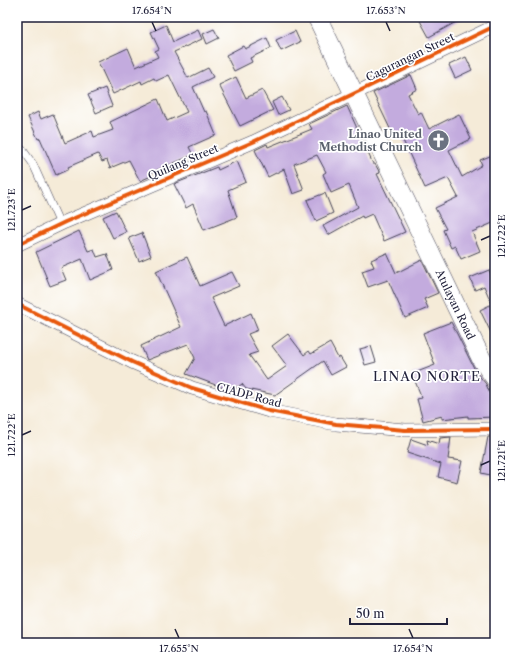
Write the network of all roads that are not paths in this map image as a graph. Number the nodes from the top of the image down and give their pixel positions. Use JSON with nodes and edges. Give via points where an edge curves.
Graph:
{"nodes":[{"id":1,"x":317,"y":17,"type":"edge"},
{"id":2,"x":495,"y":26,"type":"edge"},
{"id":3,"x":355,"y":94,"type":"junction"},
{"id":4,"x":17,"y":148,"type":"edge"},
{"id":5,"x":60,"y":224,"type":"junction"},
{"id":6,"x":17,"y":245,"type":"edge"},
{"id":7,"x":17,"y":304,"type":"edge"},
{"id":8,"x":495,"y":378,"type":"edge"},
{"id":9,"x":495,"y":429,"type":"edge"}],
"edges":[{"from":1,"to":3,"type":"main road","name":"Atulayan Road"},
{"from":2,"to":3,"type":"street","name":"Cagurangan Street"},
{"from":3,"to":5,"type":"street","name":"Quilang Street","via":[[253,142]]},
{"from":3,"to":8,"type":"main road","name":"Atulayan Road","via":[[482,360]]},
{"from":4,"to":5,"type":"lane","via":[[23,150],[33,164]]},
{"from":5,"to":6,"type":"street","name":"Quilang Street"},
{"from":7,"to":9,"type":"street","name":"CIADP Road","via":[[132,362],[192,388],[269,411],[336,424],[405,430]]}]}
